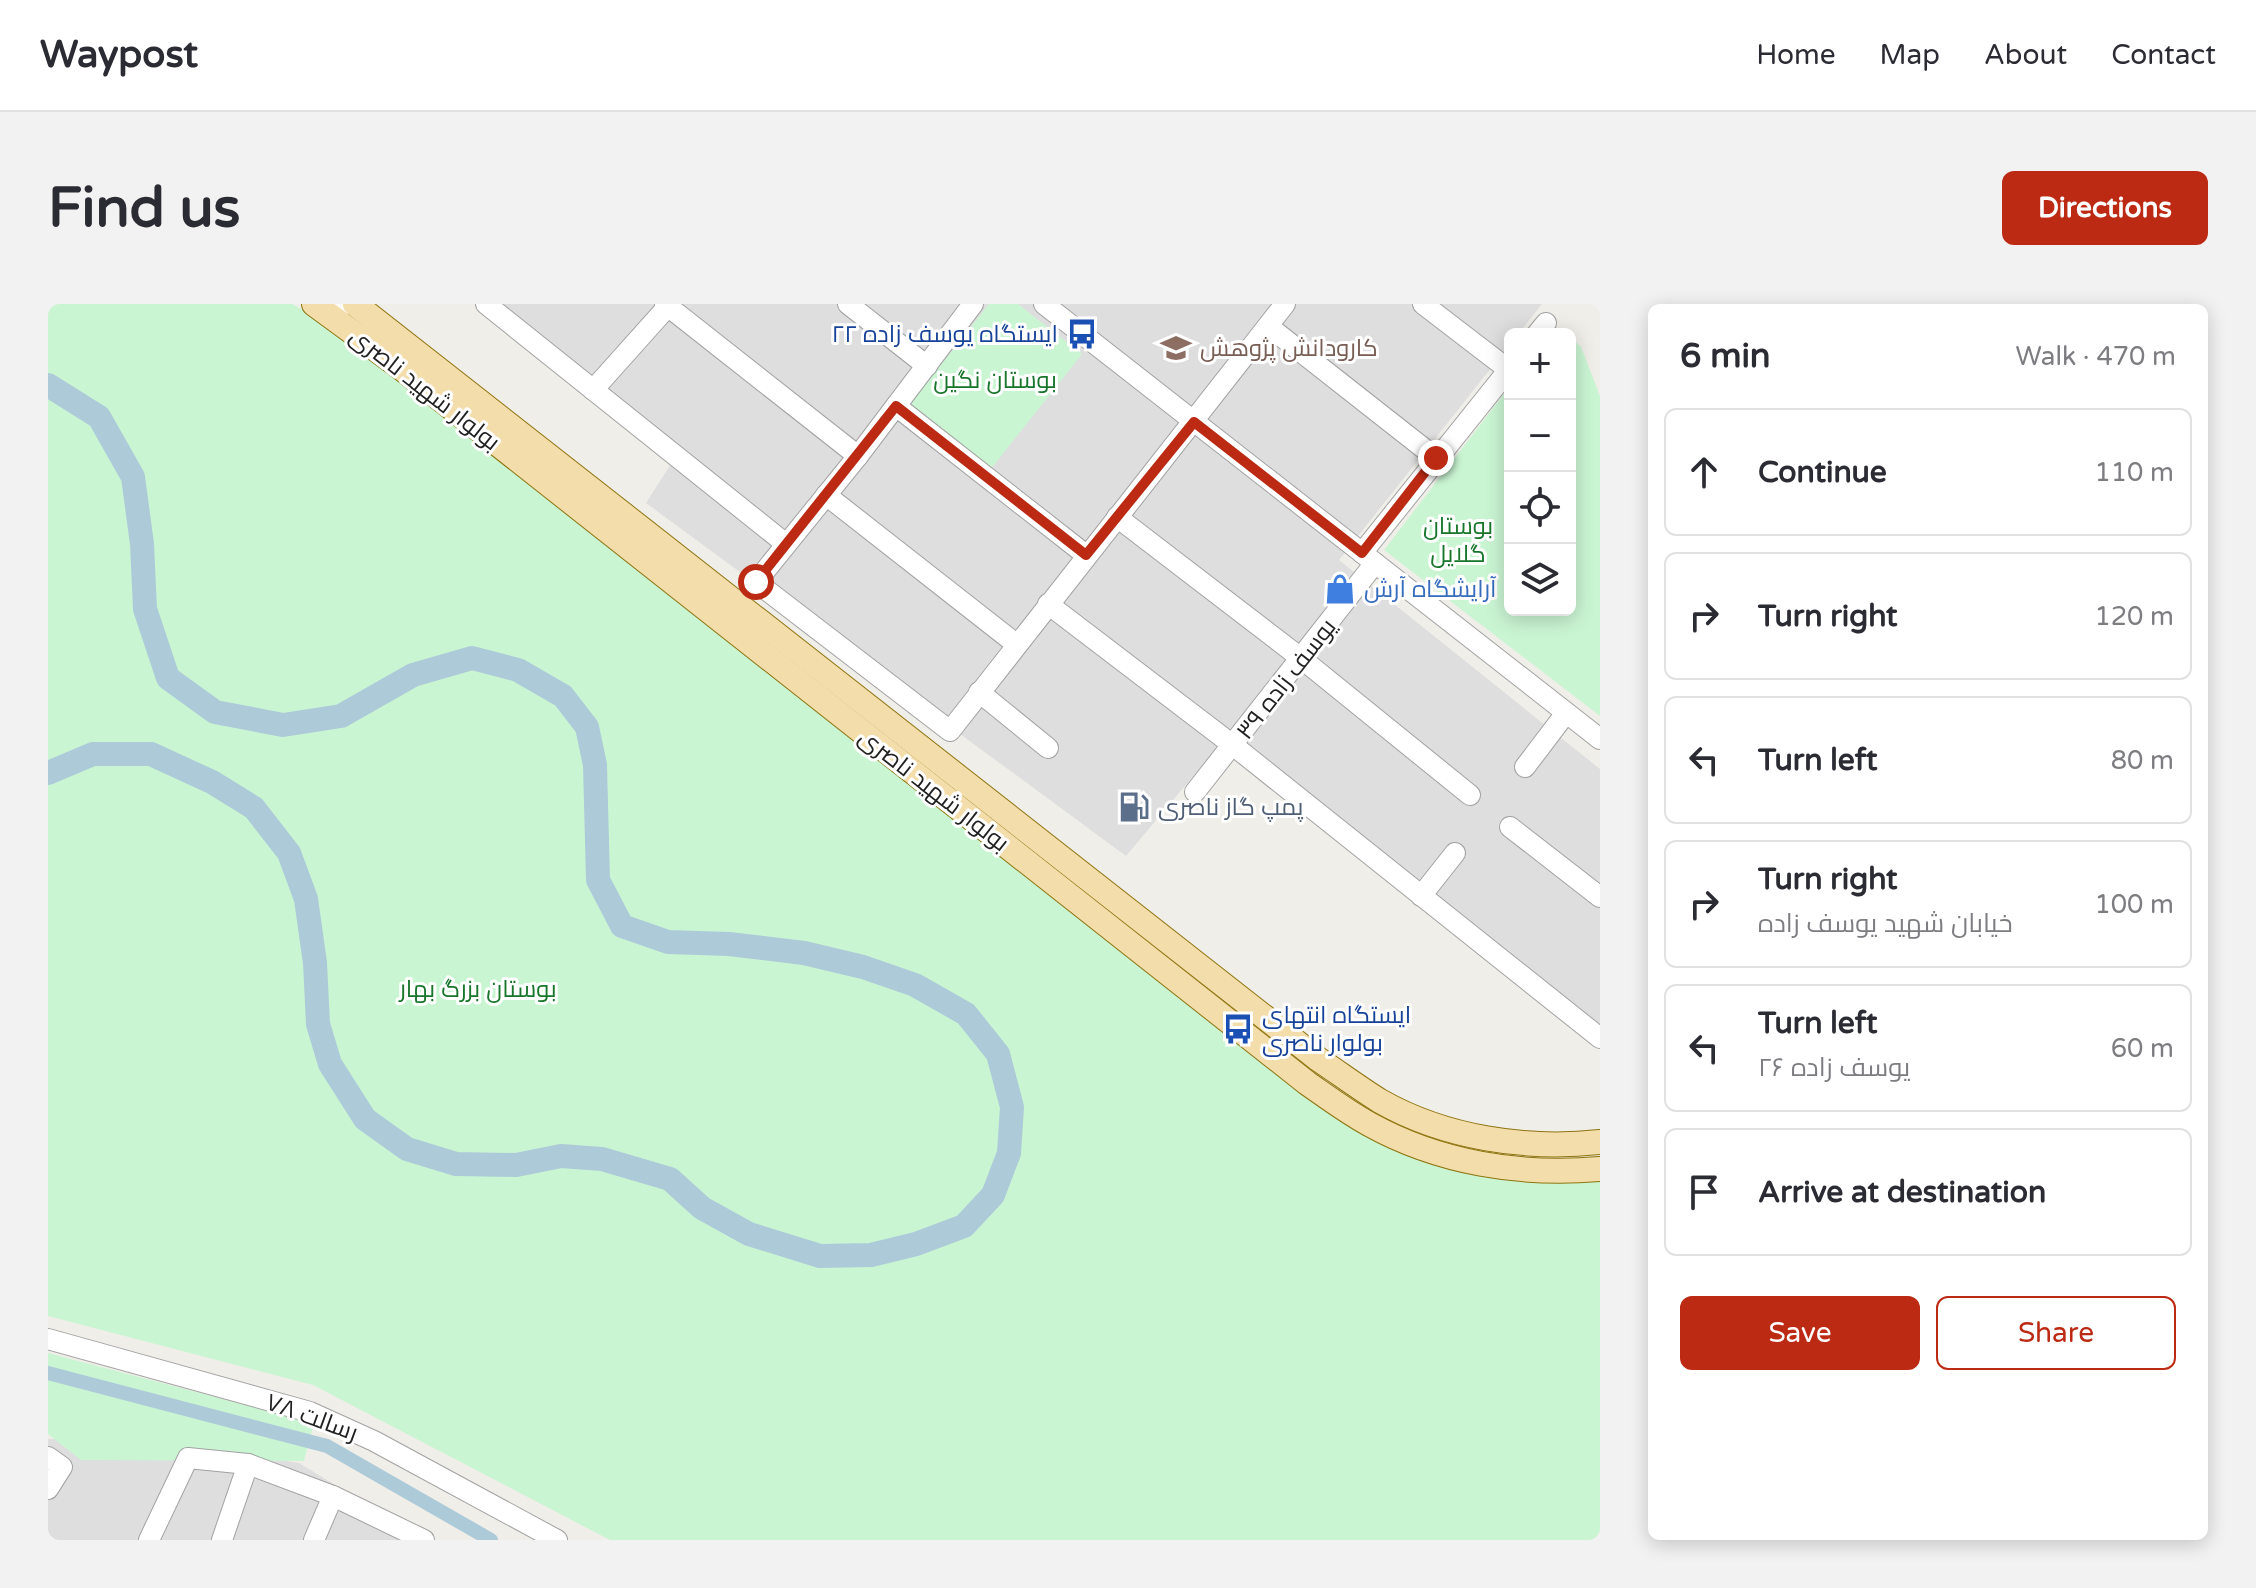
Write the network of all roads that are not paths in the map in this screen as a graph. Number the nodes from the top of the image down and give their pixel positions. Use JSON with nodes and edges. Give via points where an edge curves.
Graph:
{"nodes":[{"id":1,"x":355,"y":304,"type":"edge"},
{"id":2,"x":486,"y":304,"type":"edge"},
{"id":3,"x":848,"y":304,"type":"edge"},
{"id":4,"x":973,"y":304,"type":"edge"},
{"id":5,"x":1044,"y":304,"type":"edge"},
{"id":6,"x":1285,"y":304,"type":"edge"},
{"id":7,"x":1423,"y":304,"type":"edge"},
{"id":8,"x":668,"y":305,"type":"edge"},
{"id":9,"x":330,"y":308,"type":"edge"},
{"id":10,"x":1268,"y":326,"type":"junction"},
{"id":11,"x":1504,"y":365,"type":"edge"},
{"id":12,"x":927,"y":366,"type":"junction"},
{"id":13,"x":1504,"y":375,"type":"edge"},
{"id":14,"x":593,"y":390,"type":"junction"},
{"id":15,"x":896,"y":406,"type":"junction"},
{"id":16,"x":1194,"y":422,"type":"junction"},
{"id":17,"x":858,"y":456,"type":"junction"},
{"id":18,"x":1436,"y":458,"type":"junction"},
{"id":19,"x":826,"y":495,"type":"junction"},
{"id":20,"x":1117,"y":517,"type":"junction"},
{"id":21,"x":786,"y":544,"type":"junction"},
{"id":22,"x":1086,"y":555,"type":"junction"},
{"id":23,"x":1369,"y":558,"type":"junction"},
{"id":24,"x":1048,"y":604,"type":"junction"},
{"id":25,"x":1016,"y":644,"type":"junction"},
{"id":26,"x":1302,"y":659,"type":"junction"},
{"id":27,"x":979,"y":692,"type":"junction"},
{"id":28,"x":1566,"y":713,"type":"junction"},
{"id":29,"x":908,"y":736,"type":"junction"},
{"id":30,"x":1600,"y":739,"type":"edge"},
{"id":31,"x":1234,"y":746,"type":"junction"},
{"id":32,"x":1048,"y":748,"type":"dead end"},
{"id":33,"x":892,"y":757,"type":"junction"},
{"id":34,"x":1525,"y":767,"type":"dead end"},
{"id":35,"x":1195,"y":792,"type":"dead end"},
{"id":36,"x":1470,"y":795,"type":"dead end"},
{"id":37,"x":1510,"y":827,"type":"dead end"},
{"id":38,"x":1455,"y":853,"type":"dead end"},
{"id":39,"x":1421,"y":896,"type":"junction"},
{"id":40,"x":1600,"y":897,"type":"edge"},
{"id":41,"x":1600,"y":1038,"type":"edge"},
{"id":42,"x":1600,"y":1142,"type":"edge"},
{"id":43,"x":1600,"y":1169,"type":"edge"},
{"id":44,"x":48,"y":1339,"type":"edge"},
{"id":45,"x":55,"y":1462,"type":"edge"},
{"id":46,"x":248,"y":1464,"type":"junction"},
{"id":47,"x":48,"y":1489,"type":"edge"},
{"id":48,"x":333,"y":1496,"type":"junction"},
{"id":49,"x":149,"y":1540,"type":"edge"},
{"id":50,"x":222,"y":1540,"type":"edge"},
{"id":51,"x":314,"y":1540,"type":"edge"},
{"id":52,"x":424,"y":1540,"type":"edge"},
{"id":53,"x":557,"y":1540,"type":"edge"}],
"edges":[{"from":1,"to":29,"type":"main road","name":"بولوار شهید ناصری"},
{"from":2,"to":14,"type":"street"},
{"from":3,"to":12,"type":"street"},
{"from":4,"to":12,"type":"street"},
{"from":5,"to":16,"type":"street"},
{"from":6,"to":10,"type":"street"},
{"from":7,"to":11,"type":"street"},
{"from":8,"to":14,"type":"street"},
{"from":8,"to":17,"type":"street"},
{"from":9,"to":33,"type":"main road","name":"بولوار شهید ناصری"},
{"from":10,"to":16,"type":"street"},
{"from":10,"to":18,"type":"street"},
{"from":12,"to":15,"type":"street"},
{"from":13,"to":18,"type":"street","name":"یوسف زاده ۳۹"},
{"from":14,"to":21,"type":"street"},
{"from":15,"to":17,"type":"street"},
{"from":15,"to":22,"type":"street"},
{"from":16,"to":20,"type":"street"},
{"from":16,"to":23,"type":"street"},
{"from":17,"to":19,"type":"street"},
{"from":18,"to":23,"type":"street","name":"یوسف زاده ۳۹"},
{"from":19,"to":21,"type":"street"},
{"from":19,"to":25,"type":"street"},
{"from":20,"to":22,"type":"street"},
{"from":20,"to":26,"type":"street"},
{"from":21,"to":27,"type":"street","via":[[756,582],[950,731]]},
{"from":22,"to":24,"type":"street"},
{"from":23,"to":26,"type":"street","name":"یوسف زاده ۳۹"},
{"from":23,"to":28,"type":"street"},
{"from":24,"to":25,"type":"street"},
{"from":24,"to":31,"type":"street"},
{"from":25,"to":27,"type":"street"},
{"from":26,"to":31,"type":"street","name":"یوسف زاده ۳۹"},
{"from":26,"to":36,"type":"street"},
{"from":27,"to":32,"type":"street"},
{"from":28,"to":30,"type":"street"},
{"from":28,"to":34,"type":"street"},
{"from":29,"to":33,"type":"main road"},
{"from":29,"to":42,"type":"main road","name":"بولوار شهید ناصری","via":[[1318,1059],[1381,1101],[1478,1136],[1544,1145]]},
{"from":31,"to":35,"type":"street","name":"یوسف زاده ۳۹"},
{"from":31,"to":39,"type":"street"},
{"from":33,"to":43,"type":"main road","name":"بولوار شهید ناصری","via":[[1307,1083],[1368,1124],[1417,1146],[1503,1168]]},
{"from":37,"to":40,"type":"street"},
{"from":38,"to":39,"type":"street"},
{"from":39,"to":41,"type":"street"},
{"from":44,"to":53,"type":"street","name":"رسالت ۷۸","via":[[343,1425]]},
{"from":45,"to":47,"type":"street"},
{"from":46,"to":48,"type":"street"},
{"from":46,"to":49,"type":"street","via":[[188,1458]]},
{"from":46,"to":50,"type":"street"},
{"from":48,"to":51,"type":"street"},
{"from":48,"to":52,"type":"street"}]}
